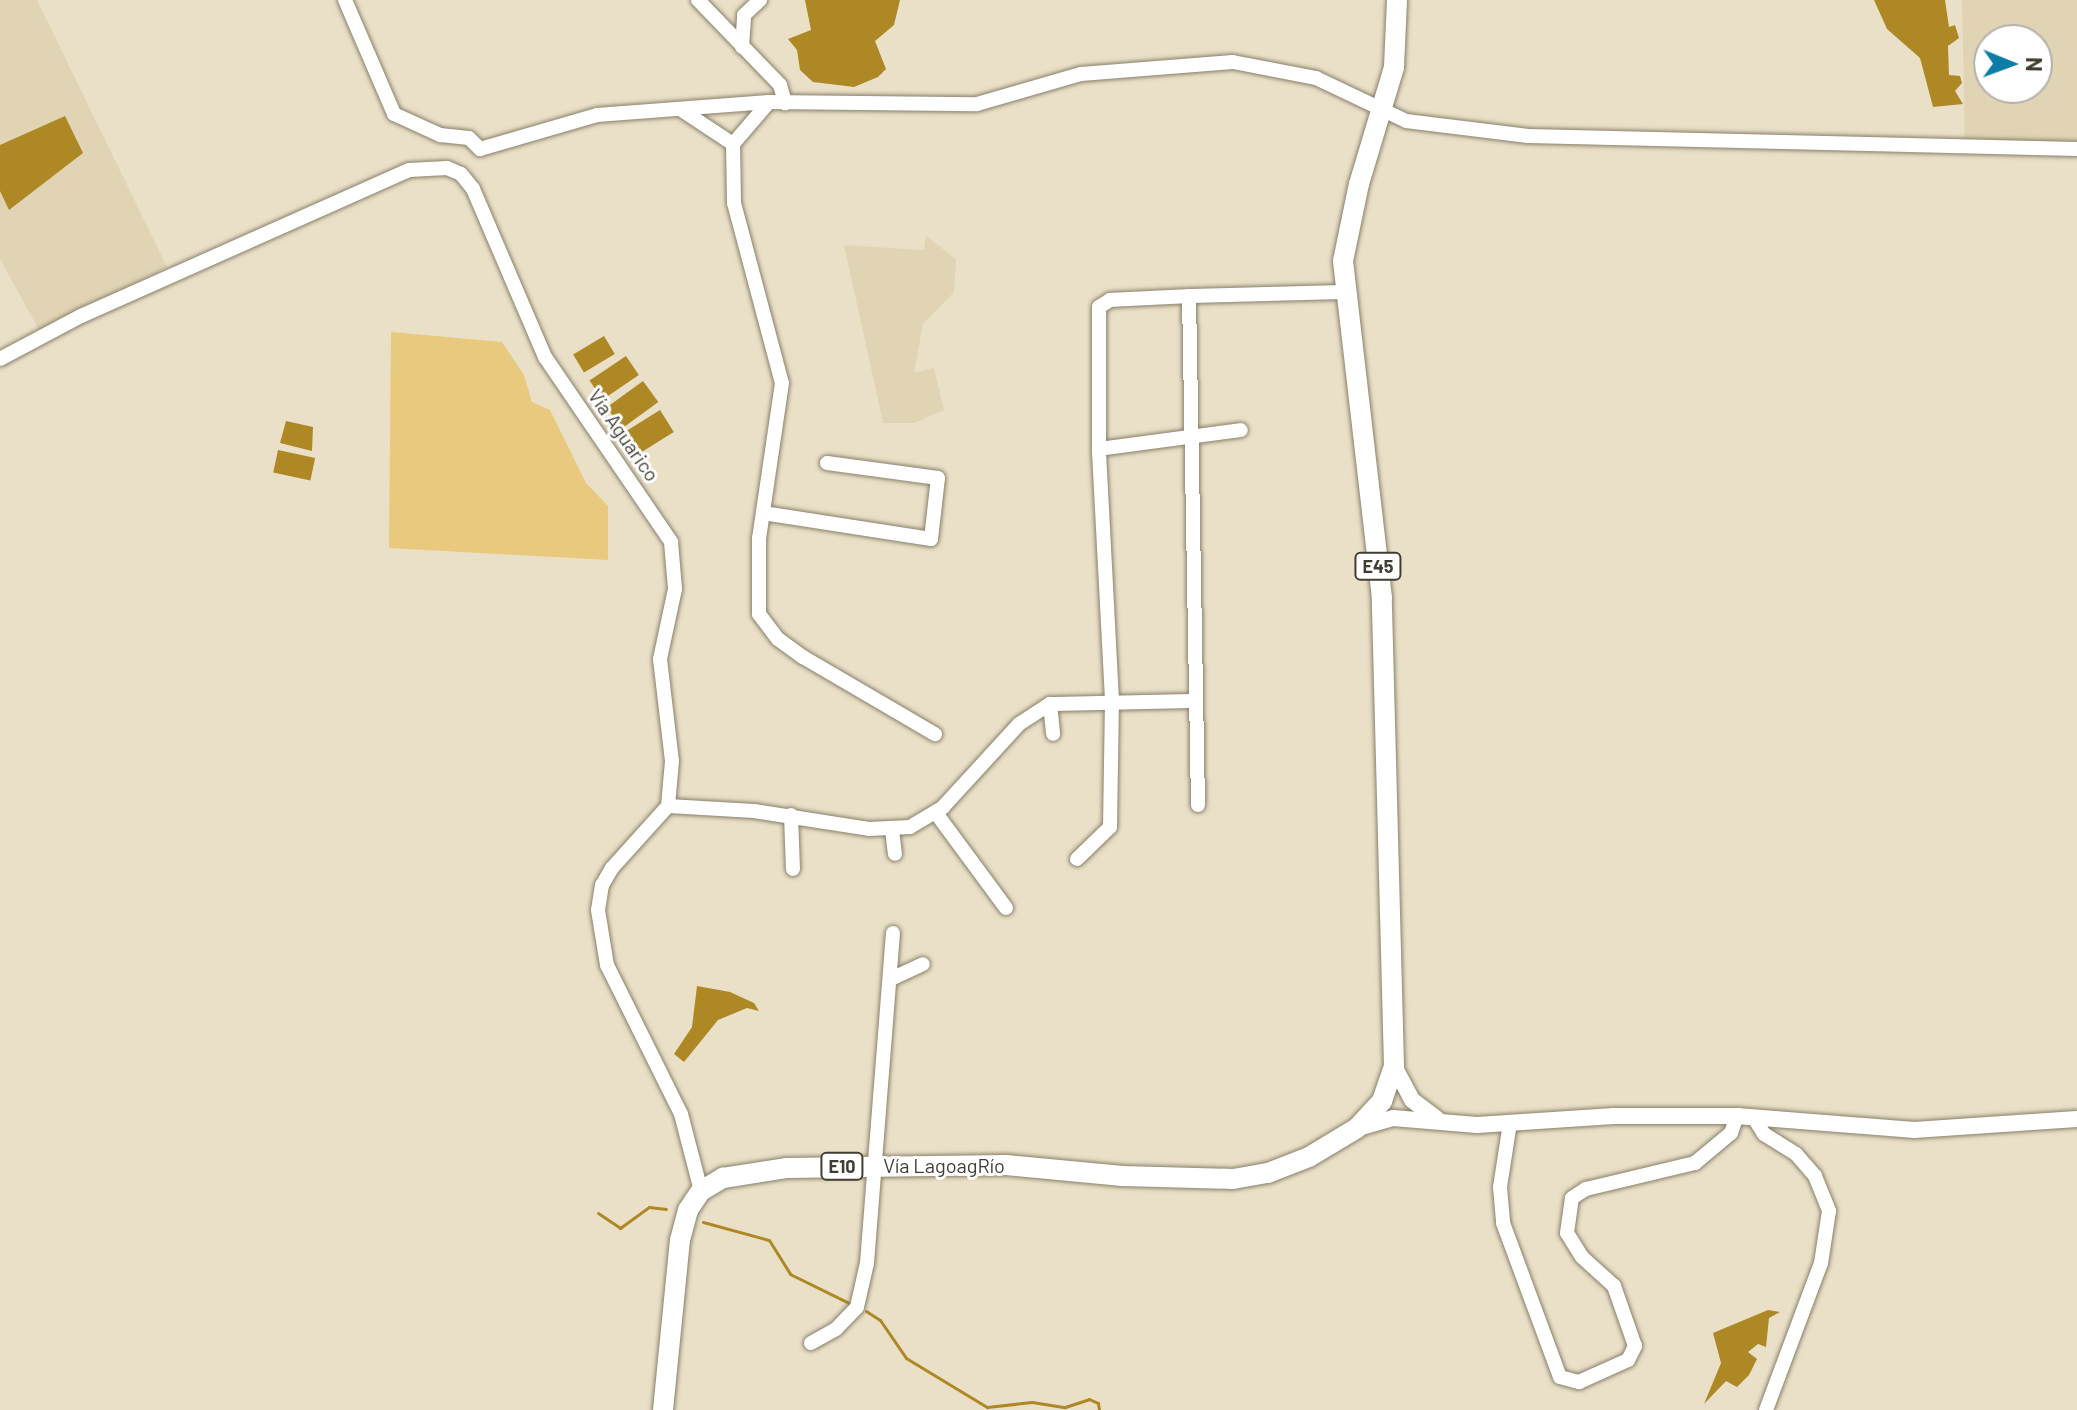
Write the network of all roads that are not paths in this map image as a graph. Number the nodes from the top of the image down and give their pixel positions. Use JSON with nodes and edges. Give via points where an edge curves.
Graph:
{"nodes":[{"id":1,"x":345,"y":0,"type":"edge"},
{"id":2,"x":698,"y":0,"type":"edge"},
{"id":3,"x":760,"y":0,"type":"edge"},
{"id":4,"x":1397,"y":0,"type":"edge"},
{"id":5,"x":742,"y":47,"type":"junction"},
{"id":6,"x":769,"y":102,"type":"junction"},
{"id":7,"x":785,"y":103,"type":"junction"},
{"id":8,"x":678,"y":107,"type":"junction"},
{"id":9,"x":1381,"y":110,"type":"junction"},
{"id":10,"x":733,"y":144,"type":"junction"},
{"id":11,"x":2077,"y":149,"type":"edge"},
{"id":12,"x":1345,"y":292,"type":"junction"},
{"id":13,"x":1189,"y":296,"type":"junction"},
{"id":14,"x":0,"y":359,"type":"edge"},
{"id":15,"x":1241,"y":430,"type":"dead end"},
{"id":16,"x":1193,"y":437,"type":"junction"},
{"id":17,"x":1099,"y":449,"type":"junction"},
{"id":18,"x":827,"y":463,"type":"dead end"},
{"id":19,"x":763,"y":513,"type":"junction"},
{"id":20,"x":1112,"y":700,"type":"junction"},
{"id":21,"x":1195,"y":701,"type":"junction"},
{"id":22,"x":1050,"y":704,"type":"junction"},
{"id":23,"x":935,"y":734,"type":"dead end"},
{"id":24,"x":1053,"y":734,"type":"dead end"},
{"id":25,"x":1198,"y":805,"type":"dead end"},
{"id":26,"x":668,"y":806,"type":"junction"},
{"id":27,"x":936,"y":813,"type":"junction"},
{"id":28,"x":791,"y":815,"type":"junction"},
{"id":29,"x":892,"y":830,"type":"junction"},
{"id":30,"x":895,"y":854,"type":"dead end"},
{"id":31,"x":1077,"y":859,"type":"dead end"},
{"id":32,"x":793,"y":869,"type":"dead end"},
{"id":33,"x":1006,"y":908,"type":"dead end"},
{"id":34,"x":893,"y":933,"type":"dead end"},
{"id":35,"x":923,"y":964,"type":"dead end"},
{"id":36,"x":891,"y":979,"type":"junction"},
{"id":37,"x":1394,"y":1066,"type":"junction"},
{"id":38,"x":1737,"y":1116,"type":"junction"},
{"id":39,"x":1754,"y":1118,"type":"junction"},
{"id":40,"x":2077,"y":1119,"type":"edge"},
{"id":41,"x":1438,"y":1120,"type":"junction"},
{"id":42,"x":1510,"y":1123,"type":"junction"},
{"id":43,"x":1357,"y":1128,"type":"junction"},
{"id":44,"x":873,"y":1165,"type":"junction"},
{"id":45,"x":701,"y":1191,"type":"junction"},
{"id":46,"x":811,"y":1343,"type":"dead end"},
{"id":47,"x":663,"y":1410,"type":"edge"},
{"id":48,"x":1766,"y":1410,"type":"edge"}],
"edges":[{"from":1,"to":8,"type":"street","via":[[394,114],[440,135],[469,138],[480,149],[569,119]]},
{"from":2,"to":5,"type":"street"},
{"from":3,"to":5,"type":"street","via":[[744,15]]},
{"from":4,"to":9,"type":"highway","number":"E45","via":[[1394,67]]},
{"from":5,"to":7,"type":"street","via":[[780,85]]},
{"from":6,"to":7,"type":"street"},
{"from":6,"to":8,"type":"street"},
{"from":6,"to":10,"type":"street"},
{"from":7,"to":9,"type":"street","via":[[977,104],[1081,74],[1233,62],[1316,78]]},
{"from":8,"to":10,"type":"street"},
{"from":9,"to":11,"type":"street","via":[[1406,121],[1606,140]]},
{"from":9,"to":12,"type":"highway","number":"E45","via":[[1346,237]]},
{"from":10,"to":19,"type":"street","via":[[734,203],[782,383]]},
{"from":12,"to":13,"type":"street"},
{"from":12,"to":37,"type":"highway","number":"E45","via":[[1382,598]]},
{"from":13,"to":16,"type":"street"},
{"from":13,"to":17,"type":"street","via":[[1110,300],[1099,307]]},
{"from":14,"to":26,"type":"street","name":"Vía Aguarico","via":[[81,316],[409,170],[447,168],[461,174],[473,189],[545,357],[671,542],[675,589],[660,659],[672,761]]},
{"from":15,"to":16,"type":"street"},
{"from":16,"to":17,"type":"street"},
{"from":16,"to":21,"type":"street"},
{"from":17,"to":20,"type":"street"},
{"from":18,"to":19,"type":"street","via":[[938,478],[931,539]]},
{"from":19,"to":23,"type":"street","via":[[757,601],[766,625],[803,657]]},
{"from":20,"to":21,"type":"street"},
{"from":20,"to":22,"type":"street"},
{"from":20,"to":31,"type":"street","via":[[1110,827]]},
{"from":21,"to":25,"type":"street"},
{"from":22,"to":24,"type":"street"},
{"from":22,"to":27,"type":"street","via":[[1019,724]]},
{"from":26,"to":28,"type":"street"},
{"from":26,"to":45,"type":"street","via":[[602,885],[599,933],[607,965],[681,1114]]},
{"from":27,"to":29,"type":"street"},
{"from":27,"to":33,"type":"street"},
{"from":28,"to":29,"type":"street"},
{"from":28,"to":32,"type":"street"},
{"from":29,"to":30,"type":"street"},
{"from":34,"to":36,"type":"street"},
{"from":35,"to":36,"type":"street"},
{"from":36,"to":44,"type":"street"},
{"from":37,"to":41,"type":"main road","via":[[1412,1100]]},
{"from":37,"to":43,"type":"highway","number":"E45","via":[[1382,1101]]},
{"from":38,"to":39,"type":"main road"},
{"from":38,"to":42,"type":"main road"},
{"from":38,"to":42,"type":"street","via":[[1731,1133],[1695,1163],[1586,1189],[1572,1198],[1567,1233],[1582,1257],[1614,1286],[1635,1346],[1628,1360],[1579,1382],[1560,1377],[1503,1223],[1500,1187]]},
{"from":39,"to":40,"type":"main road","via":[[1914,1130]]},
{"from":39,"to":48,"type":"street","via":[[1764,1134],[1783,1143],[1815,1176],[1829,1211],[1821,1263]]},
{"from":41,"to":42,"type":"main road"},
{"from":41,"to":43,"type":"main road","via":[[1393,1118]]},
{"from":43,"to":44,"type":"highway","name":"Vía LagoagRío","number":"E10","via":[[1285,1167],[1233,1179],[1006,1165]]},
{"from":44,"to":45,"type":"highway","name":"Vía LagoagRío","number":"E10","via":[[744,1173]]},
{"from":44,"to":46,"type":"street","via":[[871,1235],[857,1307],[836,1329]]},
{"from":45,"to":47,"type":"highway","via":[[688,1210],[680,1240]]}]}
